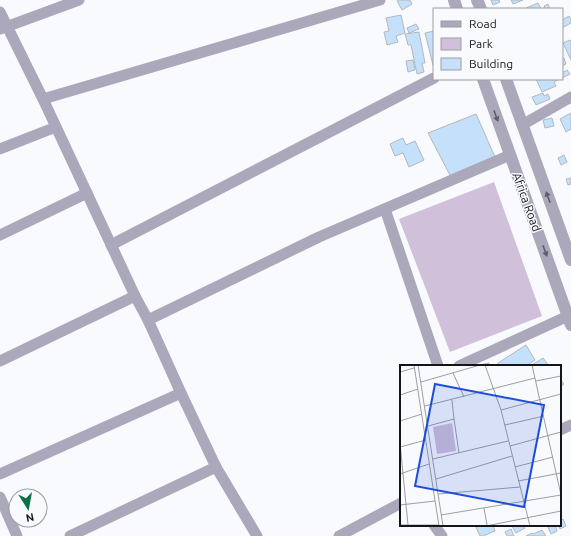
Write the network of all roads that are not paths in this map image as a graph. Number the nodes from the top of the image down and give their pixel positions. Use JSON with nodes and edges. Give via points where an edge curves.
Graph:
{"nodes":[{"id":1,"x":79,"y":0,"type":"edge"},
{"id":2,"x":380,"y":0,"type":"edge"},
{"id":3,"x":0,"y":12,"type":"edge"},
{"id":4,"x":3,"y":28,"type":"edge"},
{"id":5,"x":433,"y":79,"type":"edge"},
{"id":6,"x":483,"y":80,"type":"edge"},
{"id":7,"x":506,"y":80,"type":"edge"},
{"id":8,"x":571,"y":97,"type":"edge"},
{"id":9,"x":43,"y":99,"type":"junction"},
{"id":10,"x":522,"y":125,"type":"junction"},
{"id":11,"x":56,"y":127,"type":"junction"},
{"id":12,"x":0,"y":149,"type":"edge"},
{"id":13,"x":510,"y":155,"type":"junction"},
{"id":14,"x":87,"y":193,"type":"junction"},
{"id":15,"x":385,"y":209,"type":"junction"},
{"id":16,"x":0,"y":235,"type":"edge"},
{"id":17,"x":568,"y":239,"type":"edge"},
{"id":18,"x":111,"y":245,"type":"junction"},
{"id":19,"x":571,"y":260,"type":"edge"},
{"id":20,"x":135,"y":296,"type":"junction"},
{"id":21,"x":148,"y":320,"type":"junction"},
{"id":22,"x":569,"y":321,"type":"edge"},
{"id":23,"x":0,"y":361,"type":"edge"},
{"id":24,"x":438,"y":365,"type":"edge"},
{"id":25,"x":461,"y":365,"type":"edge"},
{"id":26,"x":181,"y":393,"type":"junction"},
{"id":27,"x":571,"y":425,"type":"edge"},
{"id":28,"x":561,"y":430,"type":"edge"},
{"id":29,"x":216,"y":467,"type":"junction"},
{"id":30,"x":0,"y":474,"type":"edge"},
{"id":31,"x":0,"y":497,"type":"edge"},
{"id":32,"x":400,"y":504,"type":"edge"},
{"id":33,"x":435,"y":526,"type":"edge"},
{"id":34,"x":17,"y":536,"type":"edge"},
{"id":35,"x":70,"y":536,"type":"edge"},
{"id":36,"x":257,"y":536,"type":"edge"},
{"id":37,"x":339,"y":536,"type":"edge"},
{"id":38,"x":442,"y":536,"type":"edge"}],
"edges":[{"from":1,"to":4,"type":"street"},
{"from":2,"to":9,"type":"street"},
{"from":3,"to":4,"type":"street"},
{"from":4,"to":9,"type":"street"},
{"from":5,"to":18,"type":"street"},
{"from":6,"to":13,"type":"street","name":"Africa Road","one_way":true},
{"from":7,"to":10,"type":"street","name":"Africa Road"},
{"from":8,"to":10,"type":"street"},
{"from":9,"to":11,"type":"street"},
{"from":17,"to":10,"type":"street","name":"Africa Road","one_way":true},
{"from":11,"to":12,"type":"street"},
{"from":11,"to":14,"type":"street"},
{"from":13,"to":15,"type":"street"},
{"from":13,"to":22,"type":"street","name":"Africa Road","one_way":true},
{"from":14,"to":16,"type":"street"},
{"from":14,"to":18,"type":"street"},
{"from":15,"to":21,"type":"street","via":[[319,237]]},
{"from":15,"to":24,"type":"street"},
{"from":17,"to":19,"type":"street","name":"Africa Road"},
{"from":18,"to":20,"type":"street"},
{"from":20,"to":21,"type":"street"},
{"from":20,"to":23,"type":"street"},
{"from":21,"to":26,"type":"street"},
{"from":22,"to":25,"type":"street"},
{"from":26,"to":29,"type":"street"},
{"from":26,"to":30,"type":"street"},
{"from":27,"to":28,"type":"street"},
{"from":29,"to":35,"type":"street"},
{"from":29,"to":36,"type":"street"},
{"from":31,"to":34,"type":"street"},
{"from":32,"to":37,"type":"street"},
{"from":33,"to":38,"type":"street"}]}
